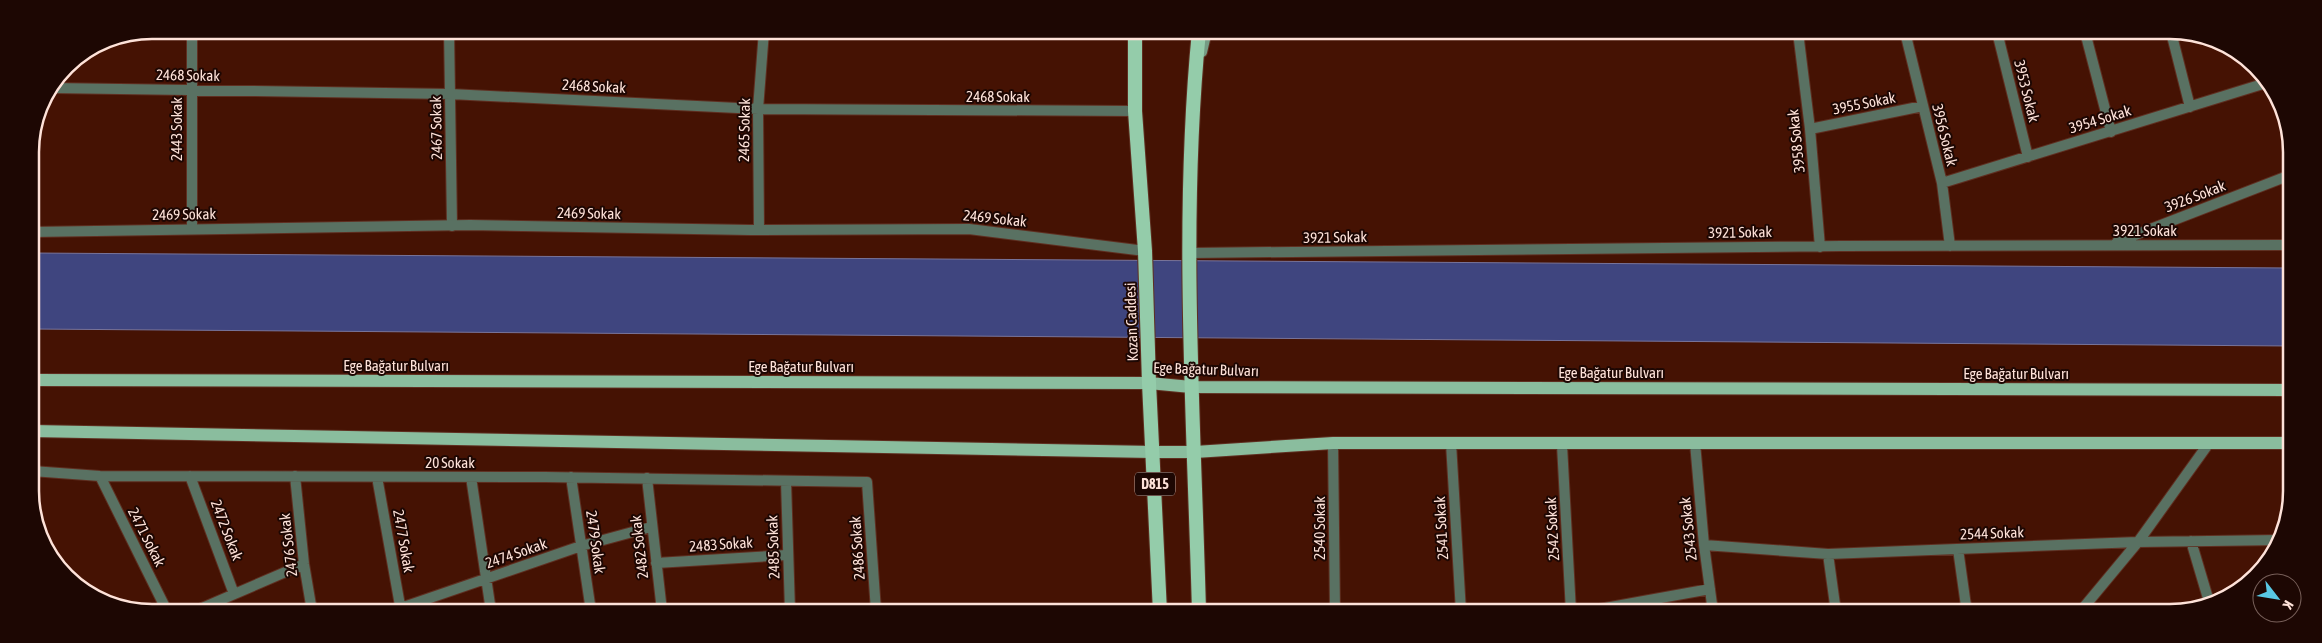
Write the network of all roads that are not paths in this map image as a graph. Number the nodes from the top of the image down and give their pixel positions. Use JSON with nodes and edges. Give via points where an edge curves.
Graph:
{"nodes":[{"id":1,"x":192,"y":39,"type":"edge"},
{"id":2,"x":449,"y":39,"type":"edge"},
{"id":3,"x":763,"y":39,"type":"edge"},
{"id":4,"x":1135,"y":39,"type":"edge"},
{"id":5,"x":1198,"y":39,"type":"edge"},
{"id":6,"x":1205,"y":39,"type":"edge"},
{"id":7,"x":1802,"y":39,"type":"edge"},
{"id":8,"x":1907,"y":39,"type":"edge"},
{"id":9,"x":2000,"y":39,"type":"edge"},
{"id":10,"x":2087,"y":39,"type":"edge"},
{"id":11,"x":2173,"y":39,"type":"edge"},
{"id":12,"x":1194,"y":82,"type":"junction"},
{"id":13,"x":2261,"y":85,"type":"edge"},
{"id":14,"x":59,"y":88,"type":"edge"},
{"id":15,"x":191,"y":90,"type":"junction"},
{"id":16,"x":450,"y":94,"type":"junction"},
{"id":17,"x":1923,"y":106,"type":"junction"},
{"id":18,"x":2190,"y":107,"type":"junction"},
{"id":19,"x":758,"y":109,"type":"junction"},
{"id":20,"x":1135,"y":111,"type":"junction"},
{"id":21,"x":1810,"y":129,"type":"junction"},
{"id":22,"x":2111,"y":132,"type":"junction"},
{"id":23,"x":2028,"y":157,"type":"junction"},
{"id":24,"x":2283,"y":178,"type":"edge"},
{"id":25,"x":1942,"y":183,"type":"junction"},
{"id":26,"x":452,"y":226,"type":"junction"},
{"id":27,"x":192,"y":228,"type":"junction"},
{"id":28,"x":759,"y":230,"type":"junction"},
{"id":29,"x":39,"y":232,"type":"edge"},
{"id":30,"x":2283,"y":244,"type":"edge"},
{"id":31,"x":2111,"y":245,"type":"junction"},
{"id":32,"x":1950,"y":246,"type":"junction"},
{"id":33,"x":1820,"y":247,"type":"junction"},
{"id":34,"x":1145,"y":250,"type":"junction"},
{"id":35,"x":1190,"y":253,"type":"junction"},
{"id":36,"x":39,"y":380,"type":"edge"},
{"id":37,"x":1149,"y":383,"type":"junction"},
{"id":38,"x":1191,"y":387,"type":"junction"},
{"id":39,"x":2283,"y":390,"type":"edge"},
{"id":40,"x":39,"y":432,"type":"edge"},
{"id":41,"x":1333,"y":443,"type":"junction"},
{"id":42,"x":1451,"y":443,"type":"junction"},
{"id":43,"x":1695,"y":443,"type":"junction"},
{"id":44,"x":2209,"y":443,"type":"junction"},
{"id":45,"x":2283,"y":443,"type":"edge"},
{"id":46,"x":1562,"y":445,"type":"junction"},
{"id":47,"x":1153,"y":452,"type":"junction"},
{"id":48,"x":1195,"y":452,"type":"junction"},
{"id":49,"x":39,"y":472,"type":"edge"},
{"id":50,"x":100,"y":476,"type":"junction"},
{"id":51,"x":190,"y":476,"type":"junction"},
{"id":52,"x":295,"y":476,"type":"junction"},
{"id":53,"x":377,"y":476,"type":"junction"},
{"id":54,"x":471,"y":477,"type":"junction"},
{"id":55,"x":571,"y":477,"type":"junction"},
{"id":56,"x":647,"y":478,"type":"junction"},
{"id":57,"x":786,"y":481,"type":"junction"},
{"id":58,"x":868,"y":482,"type":"joint"},
{"id":59,"x":652,"y":527,"type":"junction"},
{"id":60,"x":2272,"y":540,"type":"edge"},
{"id":61,"x":2191,"y":541,"type":"junction"},
{"id":62,"x":2138,"y":542,"type":"junction"},
{"id":63,"x":1704,"y":545,"type":"junction"},
{"id":64,"x":581,"y":546,"type":"junction"},
{"id":65,"x":1958,"y":549,"type":"junction"},
{"id":66,"x":1828,"y":554,"type":"junction"},
{"id":67,"x":787,"y":555,"type":"junction"},
{"id":68,"x":656,"y":563,"type":"junction"},
{"id":69,"x":304,"y":564,"type":"junction"},
{"id":70,"x":486,"y":579,"type":"junction"},
{"id":71,"x":1710,"y":588,"type":"junction"},
{"id":72,"x":234,"y":594,"type":"junction"},
{"id":73,"x":2208,"y":597,"type":"edge"},
{"id":74,"x":164,"y":604,"type":"edge"},
{"id":75,"x":211,"y":604,"type":"edge"},
{"id":76,"x":311,"y":604,"type":"edge"},
{"id":77,"x":397,"y":604,"type":"edge"},
{"id":78,"x":415,"y":604,"type":"edge"},
{"id":79,"x":490,"y":604,"type":"edge"},
{"id":80,"x":590,"y":604,"type":"edge"},
{"id":81,"x":661,"y":604,"type":"edge"},
{"id":82,"x":790,"y":604,"type":"edge"},
{"id":83,"x":876,"y":604,"type":"edge"},
{"id":84,"x":1160,"y":604,"type":"edge"},
{"id":85,"x":1199,"y":604,"type":"edge"},
{"id":86,"x":1335,"y":604,"type":"edge"},
{"id":87,"x":1461,"y":604,"type":"edge"},
{"id":88,"x":1572,"y":604,"type":"edge"},
{"id":89,"x":1625,"y":604,"type":"edge"},
{"id":90,"x":1712,"y":604,"type":"edge"},
{"id":91,"x":1835,"y":604,"type":"edge"},
{"id":92,"x":1966,"y":604,"type":"edge"},
{"id":93,"x":2088,"y":604,"type":"edge"}],
"edges":[{"from":1,"to":15,"type":"street","name":"2443 Sokak"},
{"from":2,"to":16,"type":"street","name":"2467 Sokak"},
{"from":3,"to":19,"type":"street","name":"2465 Sokak"},
{"from":4,"to":20,"type":"highway","name":"Kozan Caddesi","number":"D815"},
{"from":5,"to":12,"type":"highway","number":"D815"},
{"from":6,"to":12,"type":"main road"},
{"from":7,"to":21,"type":"street","name":"3958 Sokak"},
{"from":8,"to":17,"type":"street","name":"3956 Sokak"},
{"from":9,"to":23,"type":"street","name":"3953 Sokak"},
{"from":10,"to":22,"type":"street"},
{"from":11,"to":18,"type":"street"},
{"from":12,"to":35,"type":"highway","number":"D815"},
{"from":13,"to":18,"type":"street","name":"3954 Sokak"},
{"from":14,"to":15,"type":"street","name":"2468 Sokak"},
{"from":15,"to":16,"type":"street","name":"2468 Sokak"},
{"from":15,"to":27,"type":"street","name":"2443 Sokak"},
{"from":16,"to":19,"type":"street","name":"2468 Sokak"},
{"from":16,"to":26,"type":"street","name":"2467 Sokak"},
{"from":17,"to":21,"type":"street","name":"3955 Sokak"},
{"from":17,"to":25,"type":"street","name":"3956 Sokak"},
{"from":18,"to":22,"type":"street","name":"3954 Sokak"},
{"from":19,"to":20,"type":"street","name":"2468 Sokak"},
{"from":19,"to":28,"type":"street","name":"2465 Sokak"},
{"from":20,"to":34,"type":"highway","name":"Kozan Caddesi","number":"D815"},
{"from":21,"to":33,"type":"street","name":"3958 Sokak"},
{"from":22,"to":23,"type":"street","name":"3954 Sokak"},
{"from":23,"to":25,"type":"street","name":"3954 Sokak"},
{"from":24,"to":31,"type":"street","name":"3926 Sokak"},
{"from":25,"to":32,"type":"street","name":"3956 Sokak"},
{"from":26,"to":27,"type":"street","name":"2469 Sokak"},
{"from":26,"to":28,"type":"street","name":"2469 Sokak"},
{"from":27,"to":29,"type":"street","name":"2469 Sokak"},
{"from":28,"to":34,"type":"street","name":"2469 Sokak","via":[[969,229]]},
{"from":30,"to":31,"type":"street","name":"3921 Sokak"},
{"from":31,"to":32,"type":"street","name":"3921 Sokak"},
{"from":32,"to":33,"type":"street","name":"3921 Sokak"},
{"from":33,"to":35,"type":"street","name":"3921 Sokak"},
{"from":34,"to":37,"type":"highway","name":"Kozan Caddesi","number":"D815"},
{"from":35,"to":38,"type":"highway","number":"D815"},
{"from":36,"to":37,"type":"main road","name":"Ege Bağatur Bulvarı"},
{"from":37,"to":38,"type":"main road","name":"Ege Bağatur Bulvarı"},
{"from":37,"to":47,"type":"highway","name":"Kozan Caddesi","number":"D815"},
{"from":38,"to":39,"type":"main road","name":"Ege Bağatur Bulvarı"},
{"from":38,"to":48,"type":"highway","number":"D815"},
{"from":40,"to":47,"type":"main road"},
{"from":41,"to":42,"type":"main road"},
{"from":41,"to":48,"type":"main road"},
{"from":41,"to":86,"type":"street","name":"2540 Sokak"},
{"from":42,"to":46,"type":"main road"},
{"from":42,"to":87,"type":"street","name":"2541 Sokak"},
{"from":43,"to":44,"type":"main road"},
{"from":43,"to":46,"type":"main road"},
{"from":43,"to":63,"type":"street","name":"2543 Sokak"},
{"from":44,"to":45,"type":"main road"},
{"from":44,"to":62,"type":"street"},
{"from":46,"to":88,"type":"street","name":"2542 Sokak"},
{"from":47,"to":48,"type":"main road"},
{"from":47,"to":84,"type":"highway","name":"Kozan Caddesi","number":"D815"},
{"from":48,"to":85,"type":"highway","number":"D815"},
{"from":49,"to":50,"type":"street","name":"20 Sokak"},
{"from":50,"to":51,"type":"street","name":"20 Sokak"},
{"from":50,"to":74,"type":"street","name":"2471 Sokak"},
{"from":51,"to":52,"type":"street","name":"20 Sokak"},
{"from":51,"to":72,"type":"street","name":"2472 Sokak"},
{"from":52,"to":53,"type":"street","name":"20 Sokak"},
{"from":52,"to":69,"type":"street","name":"2476 Sokak"},
{"from":53,"to":54,"type":"street","name":"20 Sokak"},
{"from":53,"to":77,"type":"street","name":"2477 Sokak"},
{"from":54,"to":55,"type":"street","name":"20 Sokak"},
{"from":54,"to":70,"type":"street"},
{"from":55,"to":56,"type":"street","name":"20 Sokak"},
{"from":55,"to":64,"type":"street","name":"2479 Sokak"},
{"from":56,"to":57,"type":"street","name":"20 Sokak"},
{"from":56,"to":59,"type":"street","name":"2482 Sokak"},
{"from":57,"to":58,"type":"street","name":"20 Sokak"},
{"from":57,"to":67,"type":"street","name":"2485 Sokak"},
{"from":58,"to":83,"type":"street","name":"2486 Sokak"},
{"from":59,"to":64,"type":"street","name":"2474 Sokak"},
{"from":59,"to":68,"type":"street","name":"2482 Sokak"},
{"from":60,"to":61,"type":"street","name":"2544 Sokak"},
{"from":61,"to":62,"type":"street","name":"2544 Sokak"},
{"from":61,"to":73,"type":"street"},
{"from":62,"to":65,"type":"street","name":"2544 Sokak"},
{"from":62,"to":93,"type":"street"},
{"from":63,"to":66,"type":"street","name":"2544 Sokak"},
{"from":63,"to":71,"type":"street","name":"2543 Sokak"},
{"from":64,"to":70,"type":"street","name":"2474 Sokak"},
{"from":64,"to":80,"type":"street","name":"2479 Sokak"},
{"from":65,"to":66,"type":"street","name":"2544 Sokak"},
{"from":65,"to":92,"type":"street"},
{"from":66,"to":91,"type":"street"},
{"from":67,"to":68,"type":"street","name":"2483 Sokak"},
{"from":67,"to":82,"type":"street","name":"2485 Sokak"},
{"from":68,"to":81,"type":"street","name":"2482 Sokak"},
{"from":69,"to":72,"type":"street"},
{"from":69,"to":76,"type":"street","name":"2476 Sokak"},
{"from":70,"to":78,"type":"street","name":"2474 Sokak"},
{"from":70,"to":79,"type":"street"},
{"from":71,"to":89,"type":"street"},
{"from":71,"to":90,"type":"street","name":"2543 Sokak"},
{"from":72,"to":75,"type":"street"}]}
